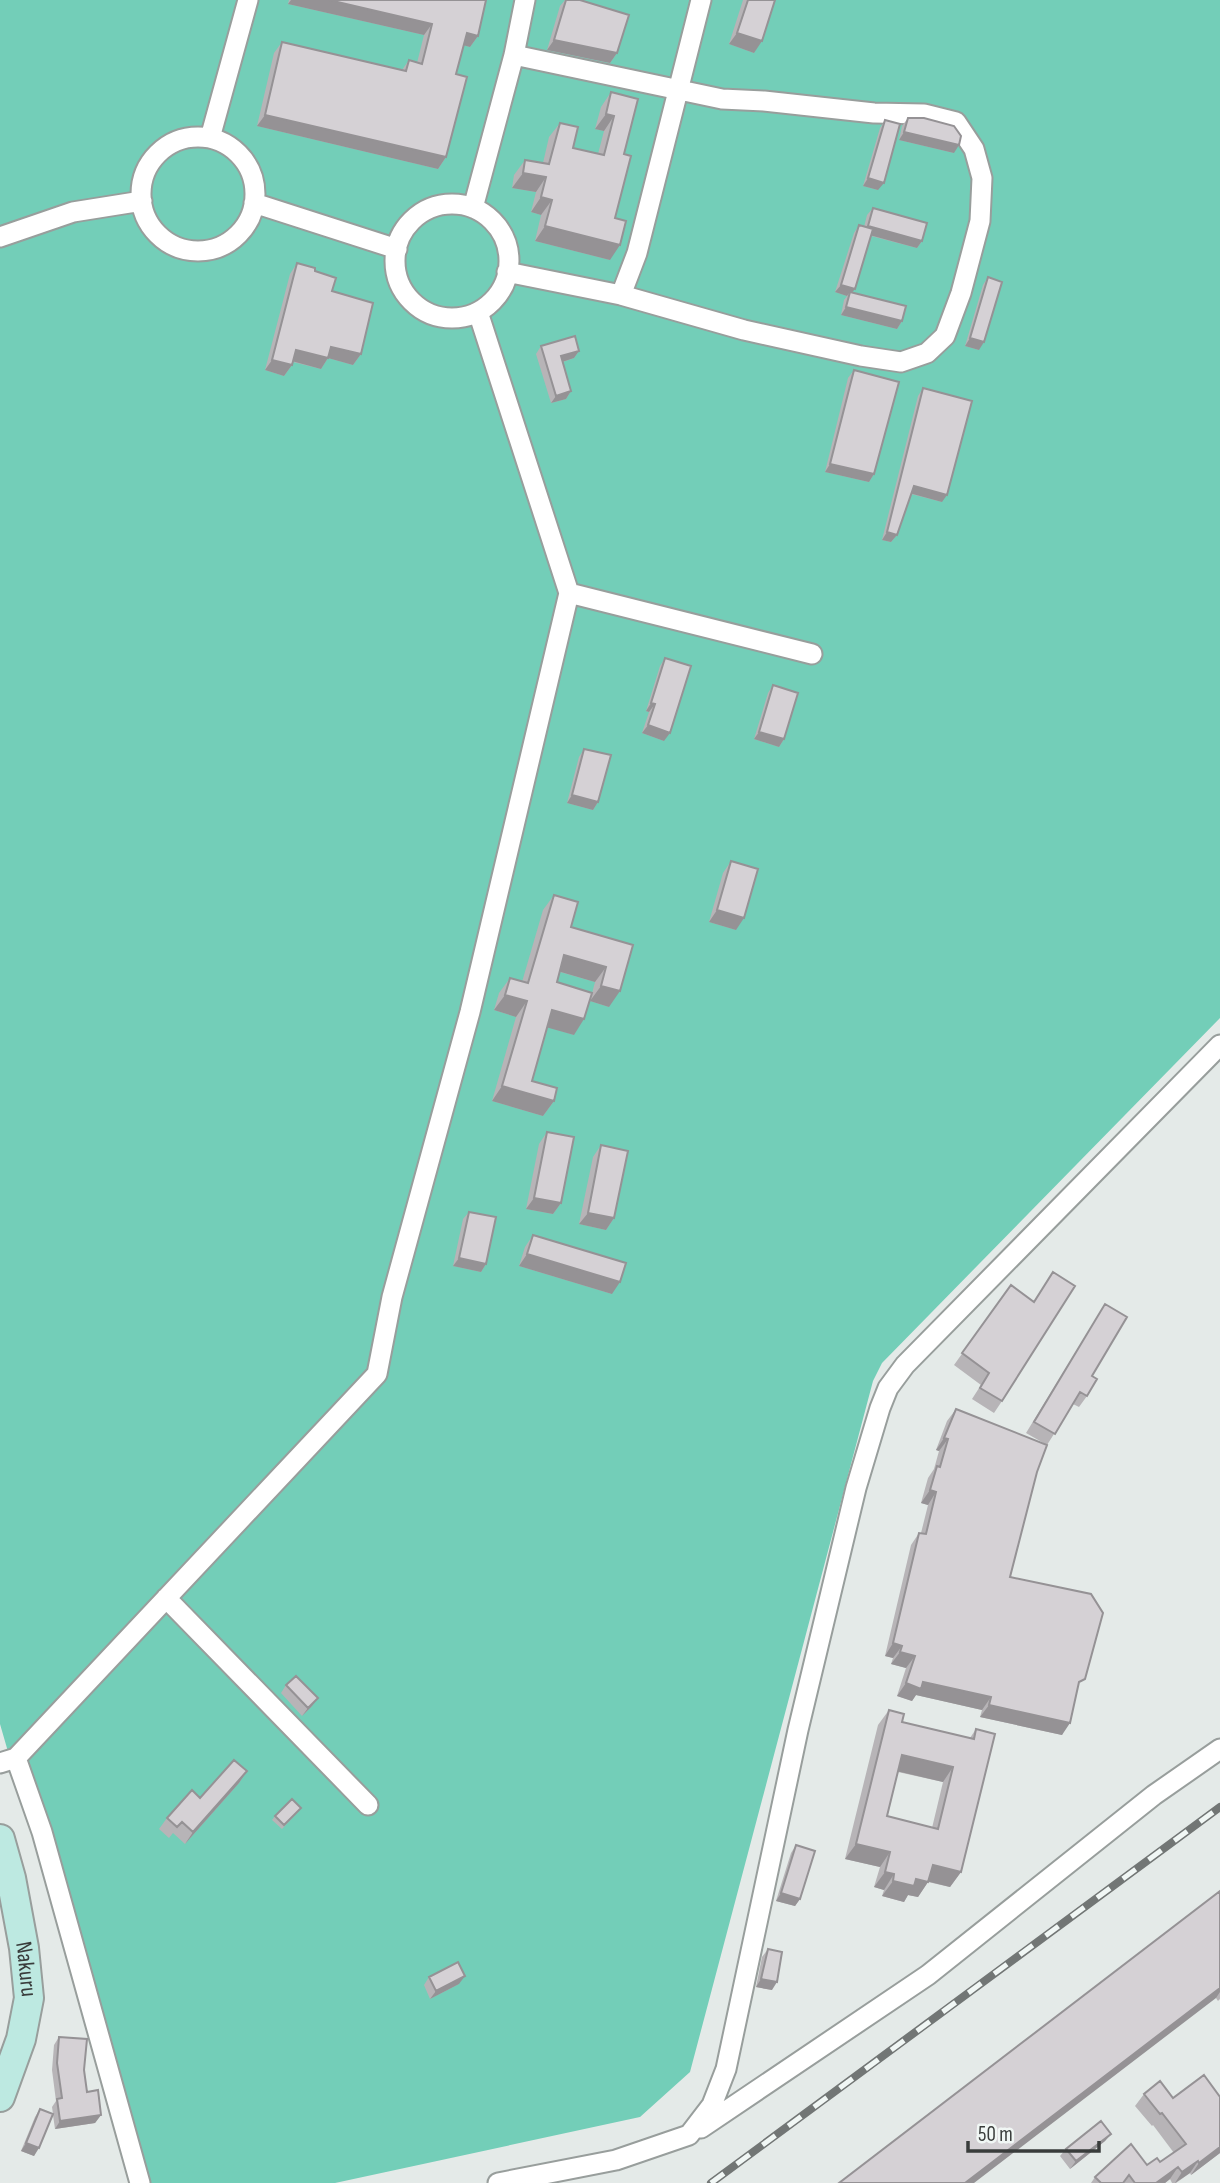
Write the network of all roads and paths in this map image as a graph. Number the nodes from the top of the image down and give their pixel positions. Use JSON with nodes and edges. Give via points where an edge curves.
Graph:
{"nodes":[{"id":1,"x":248,"y":0,"type":"edge"},
{"id":2,"x":525,"y":0,"type":"edge"},
{"id":3,"x":701,"y":0,"type":"edge"},
{"id":4,"x":514,"y":55,"type":"junction"},
{"id":5,"x":678,"y":90,"type":"junction"},
{"id":6,"x":210,"y":138,"type":"junction"},
{"id":7,"x":142,"y":201,"type":"junction"},
{"id":8,"x":254,"y":203,"type":"junction"},
{"id":9,"x":473,"y":208,"type":"junction"},
{"id":10,"x":0,"y":237,"type":"edge"},
{"id":11,"x":397,"y":249,"type":"junction"},
{"id":12,"x":508,"y":272,"type":"junction"},
{"id":13,"x":621,"y":295,"type":"junction"},
{"id":14,"x":478,"y":312,"type":"junction"},
{"id":15,"x":569,"y":593,"type":"junction"},
{"id":16,"x":812,"y":654,"type":"dead end"},
{"id":17,"x":1220,"y":1045,"type":"edge"},
{"id":18,"x":166,"y":1598,"type":"junction"},
{"id":19,"x":1220,"y":1749,"type":"edge"},
{"id":20,"x":8,"y":1760,"type":"edge"},
{"id":21,"x":368,"y":1804,"type":"dead end"},
{"id":22,"x":0,"y":1839,"type":"edge"},
{"id":23,"x":0,"y":2097,"type":"edge"},
{"id":24,"x":689,"y":2135,"type":"junction"},
{"id":25,"x":140,"y":2183,"type":"edge"},
{"id":26,"x":498,"y":2183,"type":"edge"}],
"edges":[{"from":1,"to":6,"type":"street"},
{"from":2,"to":4,"type":"street"},
{"from":3,"to":5,"type":"street"},
{"from":4,"to":5,"type":"street"},
{"from":4,"to":9,"type":"street"},
{"from":5,"to":13,"type":"street","via":[[637,253]]},
{"from":5,"to":13,"type":"street","via":[[722,99],[924,114],[956,121],[974,149],[982,178],[980,221],[961,293],[945,336],[927,352],[901,362],[744,330]]},
{"from":6,"to":7,"type":"street","via":[[192,137],[160,152],[145,174]]},
{"from":6,"to":8,"type":"street","via":[[226,144],[250,169]]},
{"from":7,"to":8,"type":"street","via":[[157,233],[171,244],[197,251],[223,245],[238,235]]},
{"from":7,"to":10,"type":"street","via":[[73,212]]},
{"from":8,"to":11,"type":"street"},
{"from":9,"to":11,"type":"street","via":[[449,204],[426,210],[403,233]]},
{"from":9,"to":12,"type":"street","via":[[501,231],[508,249]]},
{"from":11,"to":14,"type":"street","via":[[401,285],[425,311],[442,317]]},
{"from":12,"to":13,"type":"street"},
{"from":12,"to":14,"type":"street","via":[[493,301]]},
{"from":14,"to":15,"type":"street"},
{"from":15,"to":16,"type":"street"},
{"from":15,"to":18,"type":"street","via":[[470,1012],[392,1297],[377,1374]]},
{"from":17,"to":24,"type":"street","via":[[905,1365],[888,1388],[856,1488],[804,1703],[726,2069],[712,2105]]},
{"from":18,"to":20,"type":"street"},
{"from":18,"to":21,"type":"street"},
{"from":19,"to":24,"type":"street","via":[[1154,1795],[928,1975]]},
{"from":20,"to":25,"type":"street","via":[[42,1832]]},
{"from":22,"to":23,"type":"main road","name":"Nakuru","via":[[12,1878],[29,1998],[21,2039]]},
{"from":24,"to":26,"type":"street","via":[[616,2160]]}]}
